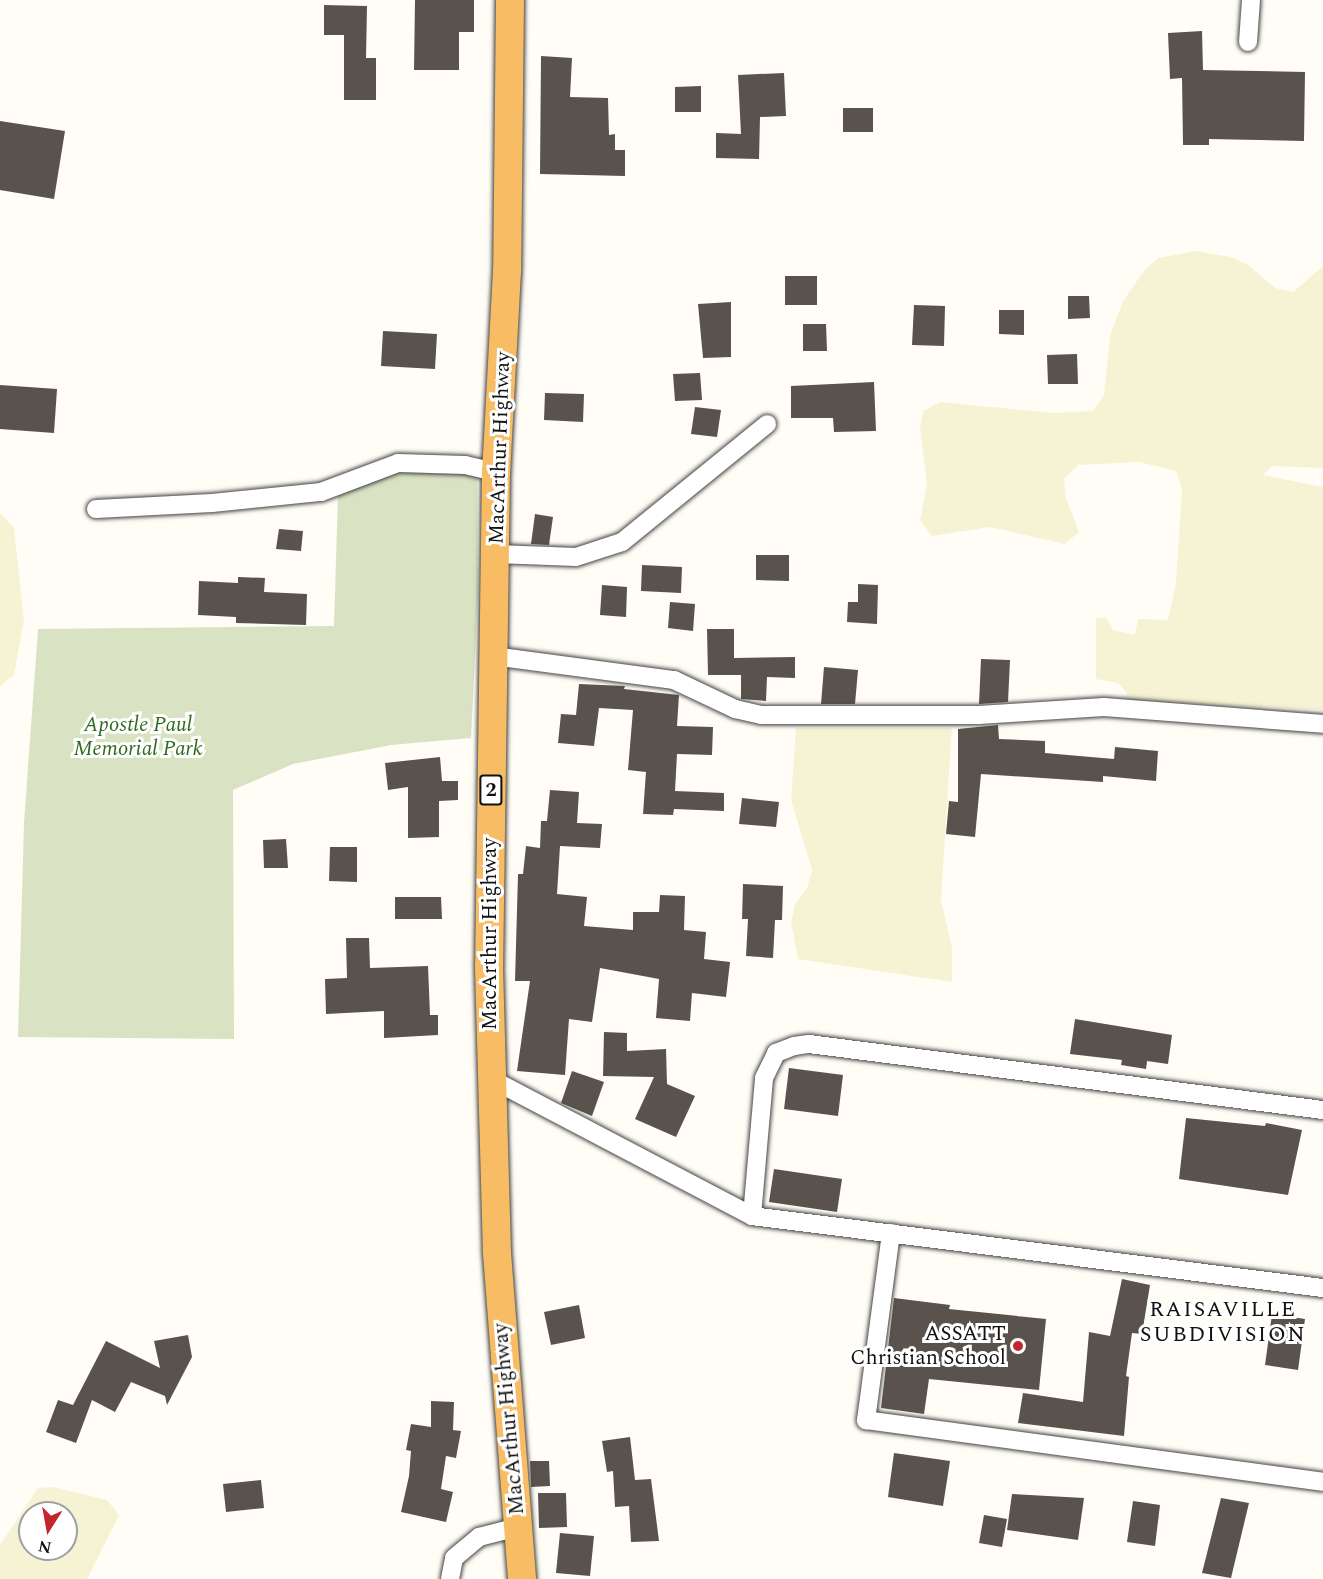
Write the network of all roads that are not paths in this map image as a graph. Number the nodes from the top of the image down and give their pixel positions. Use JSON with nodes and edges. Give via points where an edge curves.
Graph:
{"nodes":[{"id":1,"x":510,"y":0,"type":"edge"},
{"id":2,"x":1251,"y":0,"type":"edge"},
{"id":3,"x":1248,"y":42,"type":"dead end"},
{"id":4,"x":767,"y":424,"type":"dead end"},
{"id":5,"x":496,"y":472,"type":"junction"},
{"id":6,"x":96,"y":509,"type":"dead end"},
{"id":7,"x":496,"y":554,"type":"junction"},
{"id":8,"x":493,"y":656,"type":"junction"},
{"id":9,"x":1323,"y":724,"type":"edge"},
{"id":10,"x":491,"y":1079,"type":"junction"},
{"id":11,"x":1323,"y":1110,"type":"edge"},
{"id":12,"x":752,"y":1216,"type":"junction"},
{"id":13,"x":891,"y":1233,"type":"junction"},
{"id":14,"x":1323,"y":1288,"type":"edge"},
{"id":15,"x":1323,"y":1482,"type":"edge"},
{"id":16,"x":518,"y":1527,"type":"junction"},
{"id":17,"x":450,"y":1579,"type":"edge"},
{"id":18,"x":522,"y":1579,"type":"edge"}],
"edges":[{"from":1,"to":5,"type":"highway","name":"MacArthur Highway","number":"2","via":[[507,271]]},
{"from":2,"to":3,"type":"street"},
{"from":4,"to":7,"type":"street","via":[[622,542],[576,557]]},
{"from":5,"to":6,"type":"street","via":[[465,465],[406,462],[377,469],[321,492]]},
{"from":5,"to":7,"type":"highway","name":"MacArthur Highway","number":"2"},
{"from":7,"to":8,"type":"highway","name":"MacArthur Highway","number":"2"},
{"from":8,"to":9,"type":"street","via":[[674,680],[735,710],[761,715],[979,715],[1104,707]]},
{"from":8,"to":10,"type":"highway","name":"MacArthur Highway","number":"2"},
{"from":10,"to":12,"type":"street"},
{"from":10,"to":16,"type":"highway","name":"MacArthur Highway","number":"2","via":[[496,1254]]},
{"from":11,"to":12,"type":"street","via":[[809,1044],[795,1046],[777,1053],[764,1078]]},
{"from":12,"to":13,"type":"street"},
{"from":13,"to":14,"type":"street"},
{"from":13,"to":15,"type":"street","via":[[866,1420]]},
{"from":16,"to":17,"type":"street","via":[[479,1537],[454,1558]]},
{"from":16,"to":18,"type":"highway","name":"MacArthur Highway","number":"2"}]}
